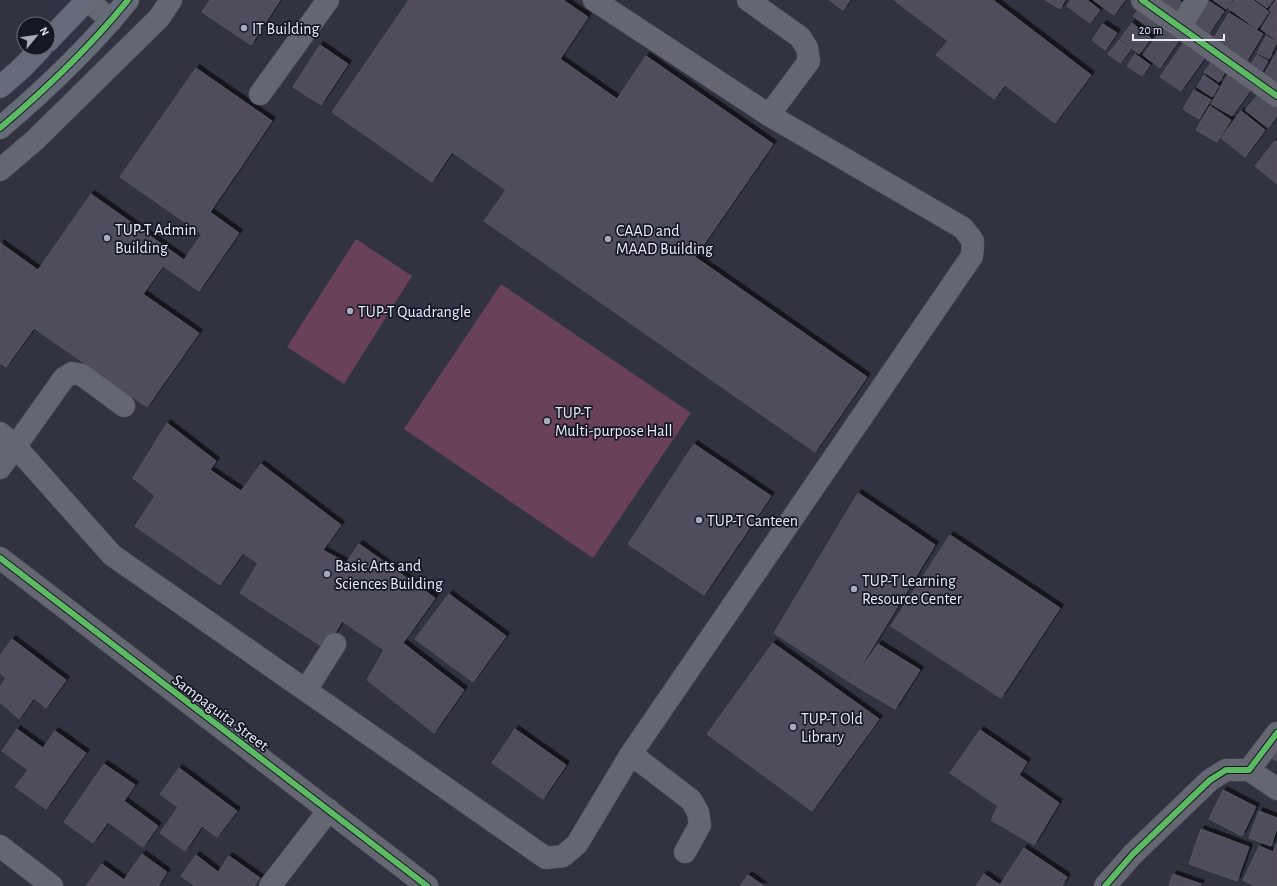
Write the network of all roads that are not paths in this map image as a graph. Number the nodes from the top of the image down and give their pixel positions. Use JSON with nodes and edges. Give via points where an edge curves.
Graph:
{"nodes":[{"id":1,"x":88,"y":0,"type":"edge"},
{"id":2,"x":128,"y":0,"type":"edge"},
{"id":3,"x":171,"y":0,"type":"edge"},
{"id":4,"x":328,"y":0,"type":"edge"},
{"id":5,"x":594,"y":0,"type":"edge"},
{"id":6,"x":748,"y":0,"type":"edge"},
{"id":7,"x":1142,"y":0,"type":"edge"},
{"id":8,"x":1197,"y":0,"type":"edge"},
{"id":9,"x":111,"y":21,"type":"junction"},
{"id":10,"x":1180,"y":27,"type":"junction"},
{"id":11,"x":56,"y":33,"type":"edge"},
{"id":12,"x":33,"y":56,"type":"edge"},
{"id":13,"x":0,"y":86,"type":"edge"},
{"id":14,"x":260,"y":94,"type":"dead end"},
{"id":15,"x":1277,"y":96,"type":"edge"},
{"id":16,"x":769,"y":116,"type":"junction"},
{"id":17,"x":0,"y":128,"type":"edge"},
{"id":18,"x":0,"y":170,"type":"edge"},
{"id":19,"x":124,"y":406,"type":"dead end"},
{"id":20,"x":7,"y":439,"type":"edge"},
{"id":21,"x":0,"y":468,"type":"edge"},
{"id":22,"x":0,"y":558,"type":"edge"},
{"id":23,"x":335,"y":644,"type":"dead end"},
{"id":24,"x":306,"y":690,"type":"junction"},
{"id":25,"x":1277,"y":733,"type":"edge"},
{"id":26,"x":631,"y":754,"type":"junction"},
{"id":27,"x":1249,"y":770,"type":"junction"},
{"id":28,"x":1277,"y":789,"type":"edge"},
{"id":29,"x":329,"y":810,"type":"junction"},
{"id":30,"x":0,"y":846,"type":"edge"},
{"id":31,"x":685,"y":852,"type":"dead end"},
{"id":32,"x":52,"y":886,"type":"edge"},
{"id":33,"x":270,"y":886,"type":"edge"},
{"id":34,"x":427,"y":886,"type":"edge"},
{"id":35,"x":1105,"y":886,"type":"edge"}],
"edges":[{"from":1,"to":9,"type":"street"},
{"from":1,"to":11,"type":"main road"},
{"from":2,"to":9,"type":"main road"},
{"from":3,"to":18,"type":"street","via":[[160,18],[35,140]]},
{"from":4,"to":14,"type":"street"},
{"from":5,"to":16,"type":"street"},
{"from":6,"to":16,"type":"street","via":[[800,36],[807,48],[809,61]]},
{"from":7,"to":10,"type":"street"},
{"from":8,"to":10,"type":"street"},
{"from":9,"to":17,"type":"main road","via":[[43,91]]},
{"from":10,"to":15,"type":"street"},
{"from":12,"to":13,"type":"main road"},
{"from":16,"to":26,"type":"street","via":[[963,228],[973,241],[972,256]]},
{"from":19,"to":20,"type":"street","via":[[82,375],[72,373],[64,378]]},
{"from":20,"to":21,"type":"street"},
{"from":20,"to":24,"type":"street","via":[[112,555]]},
{"from":22,"to":29,"type":"street","name":"Sampaguita Street"},
{"from":23,"to":24,"type":"street"},
{"from":24,"to":26,"type":"street","via":[[546,858],[563,856],[577,844]]},
{"from":25,"to":27,"type":"street"},
{"from":26,"to":31,"type":"street","via":[[691,800],[698,812],[700,825]]},
{"from":27,"to":28,"type":"street"},
{"from":27,"to":35,"type":"street","via":[[1226,770],[1210,780],[1133,854]]},
{"from":29,"to":33,"type":"street"},
{"from":29,"to":34,"type":"street","name":"Sampaguita Street"},
{"from":30,"to":32,"type":"street"}]}
